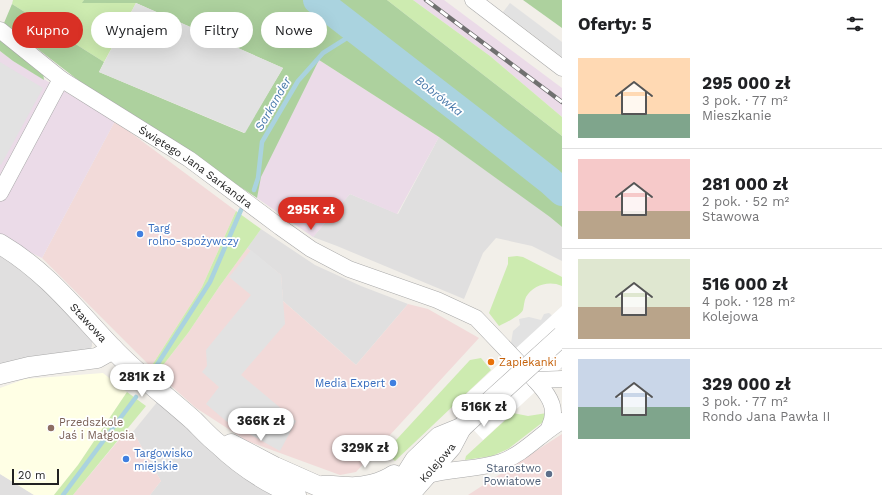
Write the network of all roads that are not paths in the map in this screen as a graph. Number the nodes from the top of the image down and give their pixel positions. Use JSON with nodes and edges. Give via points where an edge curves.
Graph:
{"nodes":[{"id":1,"x":473,"y":0,"type":"edge"},
{"id":2,"x":0,"y":30,"type":"edge"},
{"id":3,"x":562,"y":68,"type":"edge"},
{"id":4,"x":61,"y":79,"type":"junction"},
{"id":5,"x":0,"y":193,"type":"edge"},
{"id":6,"x":0,"y":244,"type":"edge"},
{"id":7,"x":562,"y":336,"type":"edge"},
{"id":8,"x":113,"y":349,"type":"junction"},
{"id":9,"x":0,"y":374,"type":"edge"},
{"id":10,"x":562,"y":379,"type":"edge"},
{"id":11,"x":535,"y":380,"type":"junction"},
{"id":12,"x":194,"y":421,"type":"junction"},
{"id":13,"x":556,"y":425,"type":"edge"},
{"id":14,"x":420,"y":468,"type":"junction"},
{"id":15,"x":318,"y":486,"type":"junction"},
{"id":16,"x":283,"y":491,"type":"edge"},
{"id":17,"x":296,"y":495,"type":"edge"},
{"id":18,"x":338,"y":495,"type":"edge"},
{"id":19,"x":365,"y":495,"type":"edge"},
{"id":20,"x":380,"y":495,"type":"edge"},
{"id":21,"x":409,"y":495,"type":"edge"}],
"edges":[{"from":1,"to":3,"type":"street"},
{"from":2,"to":4,"type":"street","name":"Świętego Jana Sarkandra"},
{"from":4,"to":5,"type":"street"},
{"from":4,"to":11,"type":"street","name":"Świętego Jana Sarkandra","via":[[189,159],[311,248],[349,269],[437,300],[476,318]]},
{"from":6,"to":8,"type":"street","name":"Stawowa","via":[[19,255],[52,283]]},
{"from":7,"to":14,"type":"street","name":"Kolejowa","bridge":true,"via":[[461,428],[439,437]]},
{"from":8,"to":9,"type":"street","via":[[97,358],[29,366]]},
{"from":8,"to":12,"type":"street","name":"Stawowa"},
{"from":10,"to":11,"type":"street"},
{"from":11,"to":13,"type":"street","name":"Świętego Jana Sarkandra","via":[[551,402]]},
{"from":12,"to":15,"type":"street","name":"Stawowa","via":[[249,454]]},
{"from":12,"to":16,"type":"street","name":"Stawowa","via":[[242,465]]},
{"from":13,"to":14,"type":"street","via":[[502,461],[440,471]]},
{"from":14,"to":15,"type":"street","via":[[369,485]]},
{"from":14,"to":20,"type":"street","name":"Kolejowa"},
{"from":14,"to":21,"type":"street","name":"Kolejowa"},
{"from":15,"to":18,"type":"street","name":"Stawowa"},
{"from":16,"to":17,"type":"street","name":"Stawowa"},
{"from":19,"to":20,"type":"street"}]}
